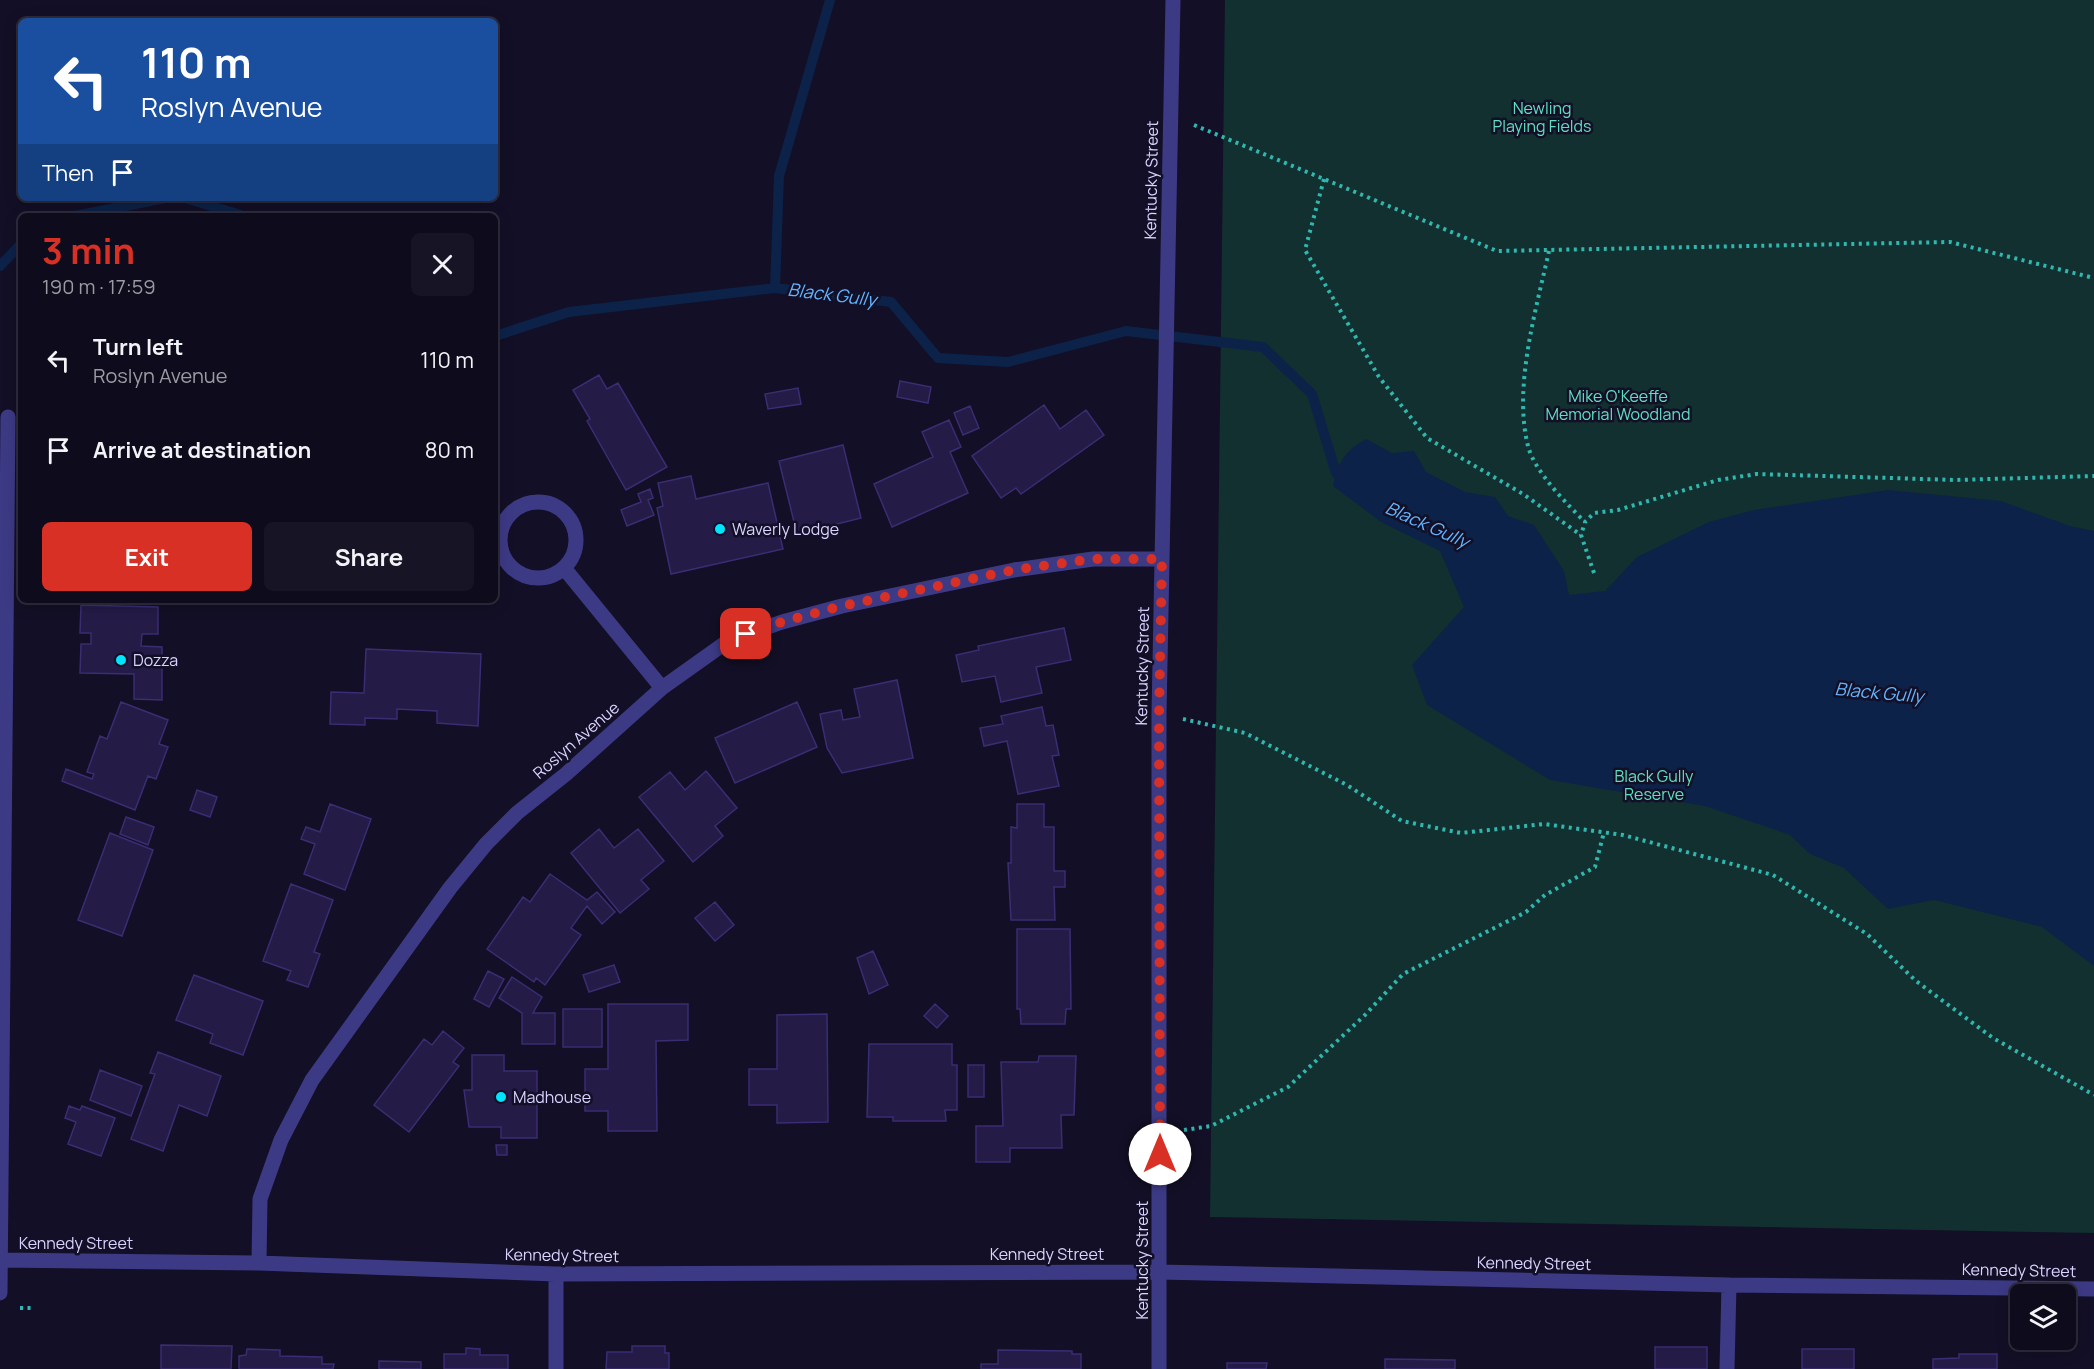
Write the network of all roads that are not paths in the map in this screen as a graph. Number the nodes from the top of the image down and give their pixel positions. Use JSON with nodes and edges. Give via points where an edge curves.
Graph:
{"nodes":[{"id":1,"x":1173,"y":0,"type":"edge"},
{"id":2,"x":8,"y":417,"type":"dead end"},
{"id":3,"x":1162,"y":559,"type":"junction"},
{"id":4,"x":564,"y":568,"type":"junction"},
{"id":5,"x":662,"y":688,"type":"junction"},
{"id":6,"x":1,"y":1120,"type":"edge"},
{"id":7,"x":0,"y":1260,"type":"edge"},
{"id":8,"x":259,"y":1263,"type":"junction"},
{"id":9,"x":1160,"y":1272,"type":"junction"},
{"id":10,"x":556,"y":1274,"type":"junction"},
{"id":11,"x":1729,"y":1285,"type":"junction"},
{"id":12,"x":2094,"y":1289,"type":"edge"},
{"id":13,"x":0,"y":1293,"type":"edge"},
{"id":14,"x":556,"y":1369,"type":"edge"},
{"id":15,"x":1159,"y":1369,"type":"edge"},
{"id":16,"x":1727,"y":1369,"type":"edge"}],
"edges":[{"from":1,"to":3,"type":"street","name":"Kentucky Street"},
{"from":2,"to":6,"type":"street"},
{"from":3,"to":5,"type":"street","name":"Roslyn Avenue","via":[[1093,559],[1014,570],[832,608],[728,641]]},
{"from":3,"to":9,"type":"street","name":"Kentucky Street"},
{"from":4,"to":4,"type":"street","via":[[536,579],[509,566],[500,538],[503,523],[512,511],[525,503],[540,501],[567,514],[576,542],[573,556]]},
{"from":4,"to":5,"type":"street"},
{"from":5,"to":8,"type":"street","name":"Roslyn Avenue","via":[[486,844],[312,1080],[281,1140],[260,1199]]},
{"from":6,"to":7,"type":"street"},
{"from":7,"to":8,"type":"street","name":"Kennedy Street"},
{"from":7,"to":13,"type":"street"},
{"from":8,"to":10,"type":"street","name":"Kennedy Street"},
{"from":9,"to":10,"type":"street","name":"Kennedy Street"},
{"from":9,"to":11,"type":"street","name":"Kennedy Street"},
{"from":9,"to":15,"type":"street","name":"Kentucky Street"},
{"from":10,"to":14,"type":"street"},
{"from":11,"to":12,"type":"street","name":"Kennedy Street"},
{"from":11,"to":16,"type":"street"}]}
